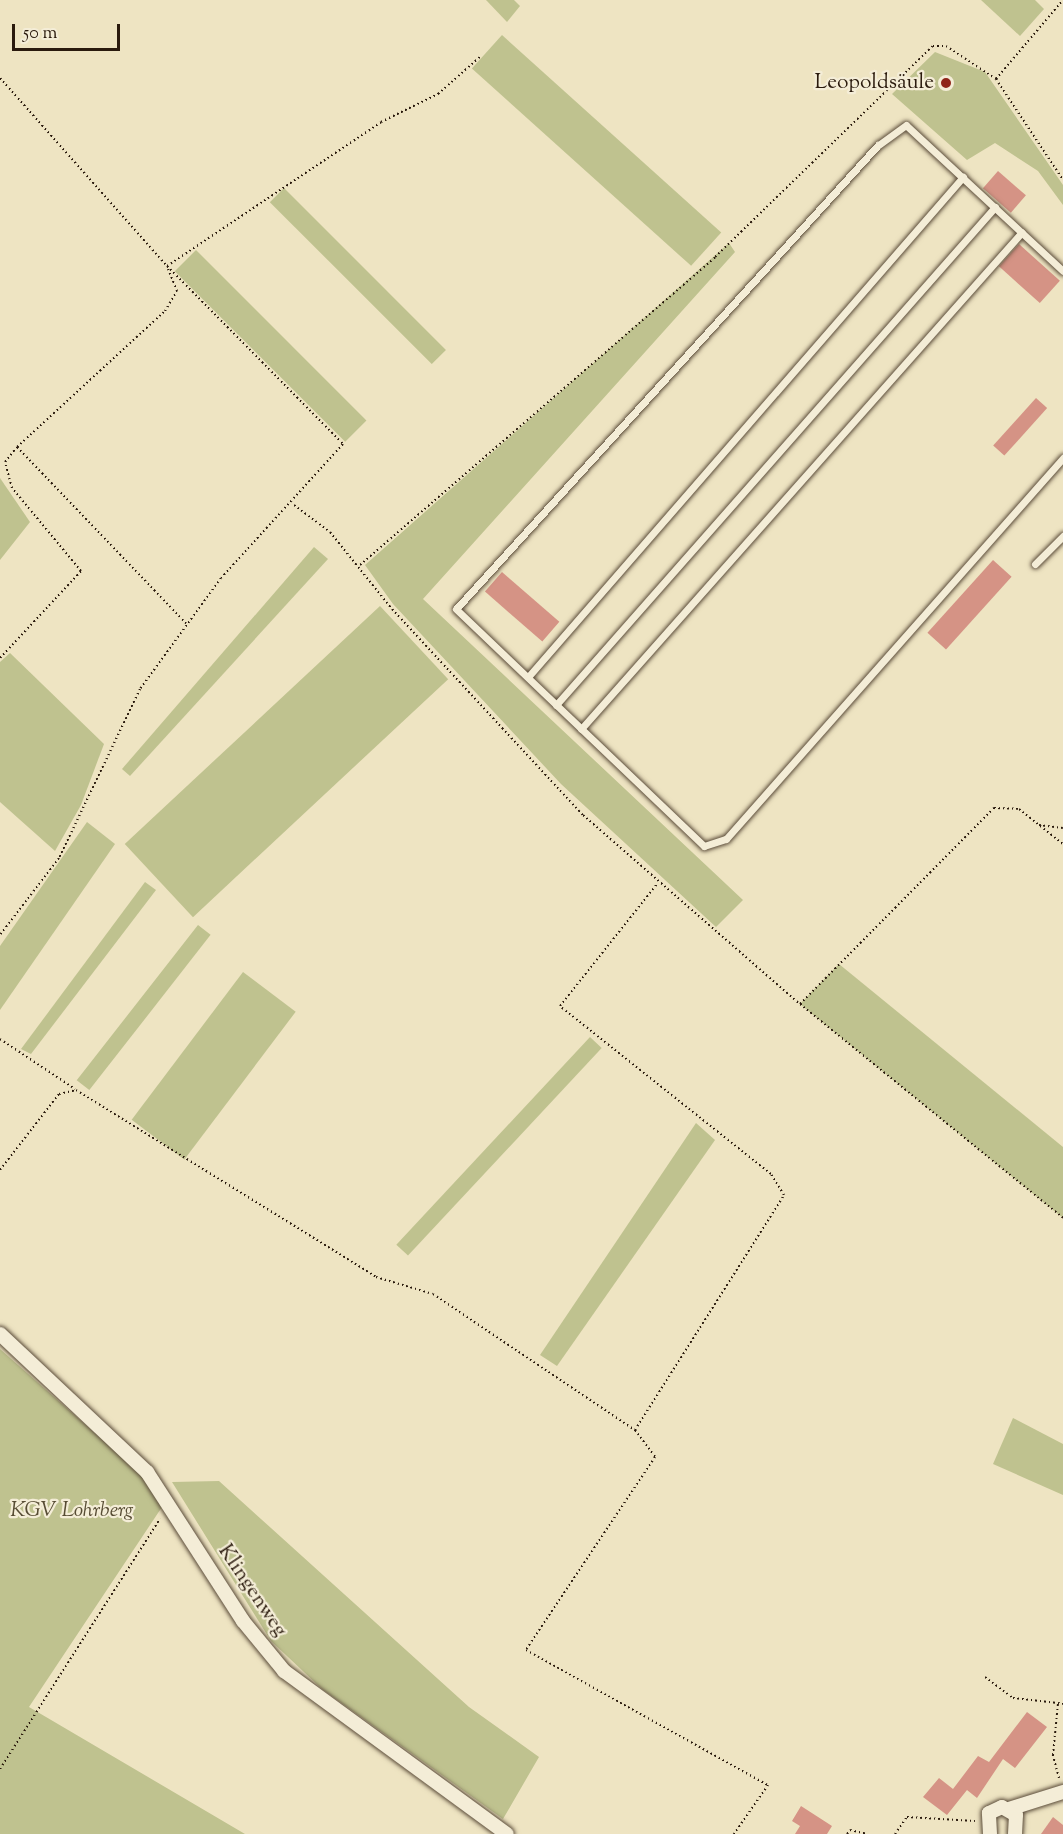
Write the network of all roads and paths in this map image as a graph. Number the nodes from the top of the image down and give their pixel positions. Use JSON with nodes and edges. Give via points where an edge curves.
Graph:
{"nodes":[{"id":1,"x":1063,"y":0,"type":"edge"},
{"id":2,"x":481,"y":56,"type":"dead end"},
{"id":3,"x":0,"y":78,"type":"edge"},
{"id":4,"x":996,"y":79,"type":"junction"},
{"id":5,"x":963,"y":177,"type":"junction"},
{"id":6,"x":1063,"y":180,"type":"edge"},
{"id":7,"x":995,"y":207,"type":"junction"},
{"id":8,"x":1022,"y":232,"type":"junction"},
{"id":9,"x":167,"y":266,"type":"junction"},
{"id":10,"x":1063,"y":271,"type":"edge"},
{"id":11,"x":17,"y":447,"type":"junction"},
{"id":12,"x":1063,"y":458,"type":"edge"},
{"id":13,"x":293,"y":504,"type":"junction"},
{"id":14,"x":1063,"y":536,"type":"edge"},
{"id":15,"x":1035,"y":564,"type":"dead end"},
{"id":16,"x":360,"y":566,"type":"junction"},
{"id":17,"x":188,"y":625,"type":"junction"},
{"id":18,"x":0,"y":658,"type":"edge"},
{"id":19,"x":528,"y":677,"type":"junction"},
{"id":20,"x":556,"y":705,"type":"junction"},
{"id":21,"x":581,"y":729,"type":"junction"},
{"id":22,"x":1039,"y":825,"type":"junction"},
{"id":23,"x":1063,"y":828,"type":"edge"},
{"id":24,"x":1063,"y":844,"type":"edge"},
{"id":25,"x":657,"y":884,"type":"junction"},
{"id":26,"x":0,"y":935,"type":"edge"},
{"id":27,"x":800,"y":1004,"type":"junction"},
{"id":28,"x":0,"y":1039,"type":"edge"},
{"id":29,"x":76,"y":1090,"type":"junction"},
{"id":30,"x":0,"y":1170,"type":"edge"},
{"id":31,"x":1063,"y":1218,"type":"edge"},
{"id":32,"x":0,"y":1334,"type":"edge"},
{"id":33,"x":635,"y":1430,"type":"junction"},
{"id":34,"x":170,"y":1504,"type":"junction"},
{"id":35,"x":985,"y":1677,"type":"dead end"},
{"id":36,"x":1058,"y":1703,"type":"junction"},
{"id":37,"x":1063,"y":1704,"type":"edge"},
{"id":38,"x":0,"y":1769,"type":"edge"},
{"id":39,"x":1063,"y":1792,"type":"edge"},
{"id":40,"x":1009,"y":1809,"type":"junction"},
{"id":41,"x":988,"y":1828,"type":"edge"},
{"id":42,"x":507,"y":1834,"type":"edge"},
{"id":43,"x":734,"y":1834,"type":"edge"},
{"id":44,"x":847,"y":1834,"type":"edge"},
{"id":45,"x":867,"y":1834,"type":"edge"},
{"id":46,"x":894,"y":1834,"type":"edge"},
{"id":47,"x":1015,"y":1834,"type":"edge"}],
"edges":[{"from":1,"to":4,"type":"path"},
{"from":2,"to":9,"type":"path","via":[[429,100],[381,122]]},
{"from":3,"to":9,"type":"path"},
{"from":4,"to":6,"type":"path"},
{"from":4,"to":16,"type":"path","via":[[946,46],[933,46],[716,257]]},
{"from":5,"to":7,"type":"lane"},
{"from":5,"to":19,"type":"lane"},
{"from":5,"to":19,"type":"lane","via":[[906,125],[878,145],[456,609]]},
{"from":7,"to":8,"type":"lane"},
{"from":7,"to":20,"type":"lane"},
{"from":8,"to":10,"type":"lane"},
{"from":8,"to":21,"type":"lane"},
{"from":9,"to":11,"type":"path","via":[[177,291],[165,311]]},
{"from":9,"to":13,"type":"path","via":[[343,444]]},
{"from":11,"to":17,"type":"path"},
{"from":11,"to":18,"type":"path","via":[[5,462],[12,488],[81,571]]},
{"from":12,"to":21,"type":"lane","via":[[726,839],[704,846]]},
{"from":13,"to":16,"type":"path"},
{"from":13,"to":17,"type":"path","via":[[222,578]]},
{"from":14,"to":15,"type":"lane"},
{"from":16,"to":25,"type":"path","via":[[392,609],[576,807]]},
{"from":17,"to":26,"type":"path","via":[[117,727],[86,808],[59,858]]},
{"from":19,"to":20,"type":"lane"},
{"from":20,"to":21,"type":"lane"},
{"from":22,"to":23,"type":"path"},
{"from":22,"to":24,"type":"path"},
{"from":22,"to":27,"type":"path","via":[[1019,809],[994,808]]},
{"from":25,"to":27,"type":"path"},
{"from":25,"to":33,"type":"path","via":[[560,1006],[771,1174],[784,1195]]},
{"from":27,"to":31,"type":"path"},
{"from":28,"to":29,"type":"path"},
{"from":29,"to":30,"type":"path","via":[[59,1094]]},
{"from":29,"to":33,"type":"path","via":[[376,1277],[433,1294]]},
{"from":32,"to":34,"type":"street","name":"Klingenweg","via":[[147,1473]]},
{"from":33,"to":43,"type":"path","via":[[655,1458],[526,1650],[768,1785]]},
{"from":34,"to":38,"type":"path"},
{"from":34,"to":42,"type":"street","name":"Klingenweg","via":[[243,1621],[284,1671]]},
{"from":35,"to":36,"type":"path","via":[[1012,1698]]},
{"from":36,"to":37,"type":"path"},
{"from":36,"to":39,"type":"path","via":[[1053,1755]]},
{"from":39,"to":40,"type":"street"},
{"from":40,"to":41,"type":"street","via":[[995,1809]]},
{"from":40,"to":47,"type":"street","via":[[1019,1824]]},
{"from":41,"to":46,"type":"path","via":[[907,1817]]},
{"from":44,"to":45,"type":"path","via":[[850,1830]]}]}
